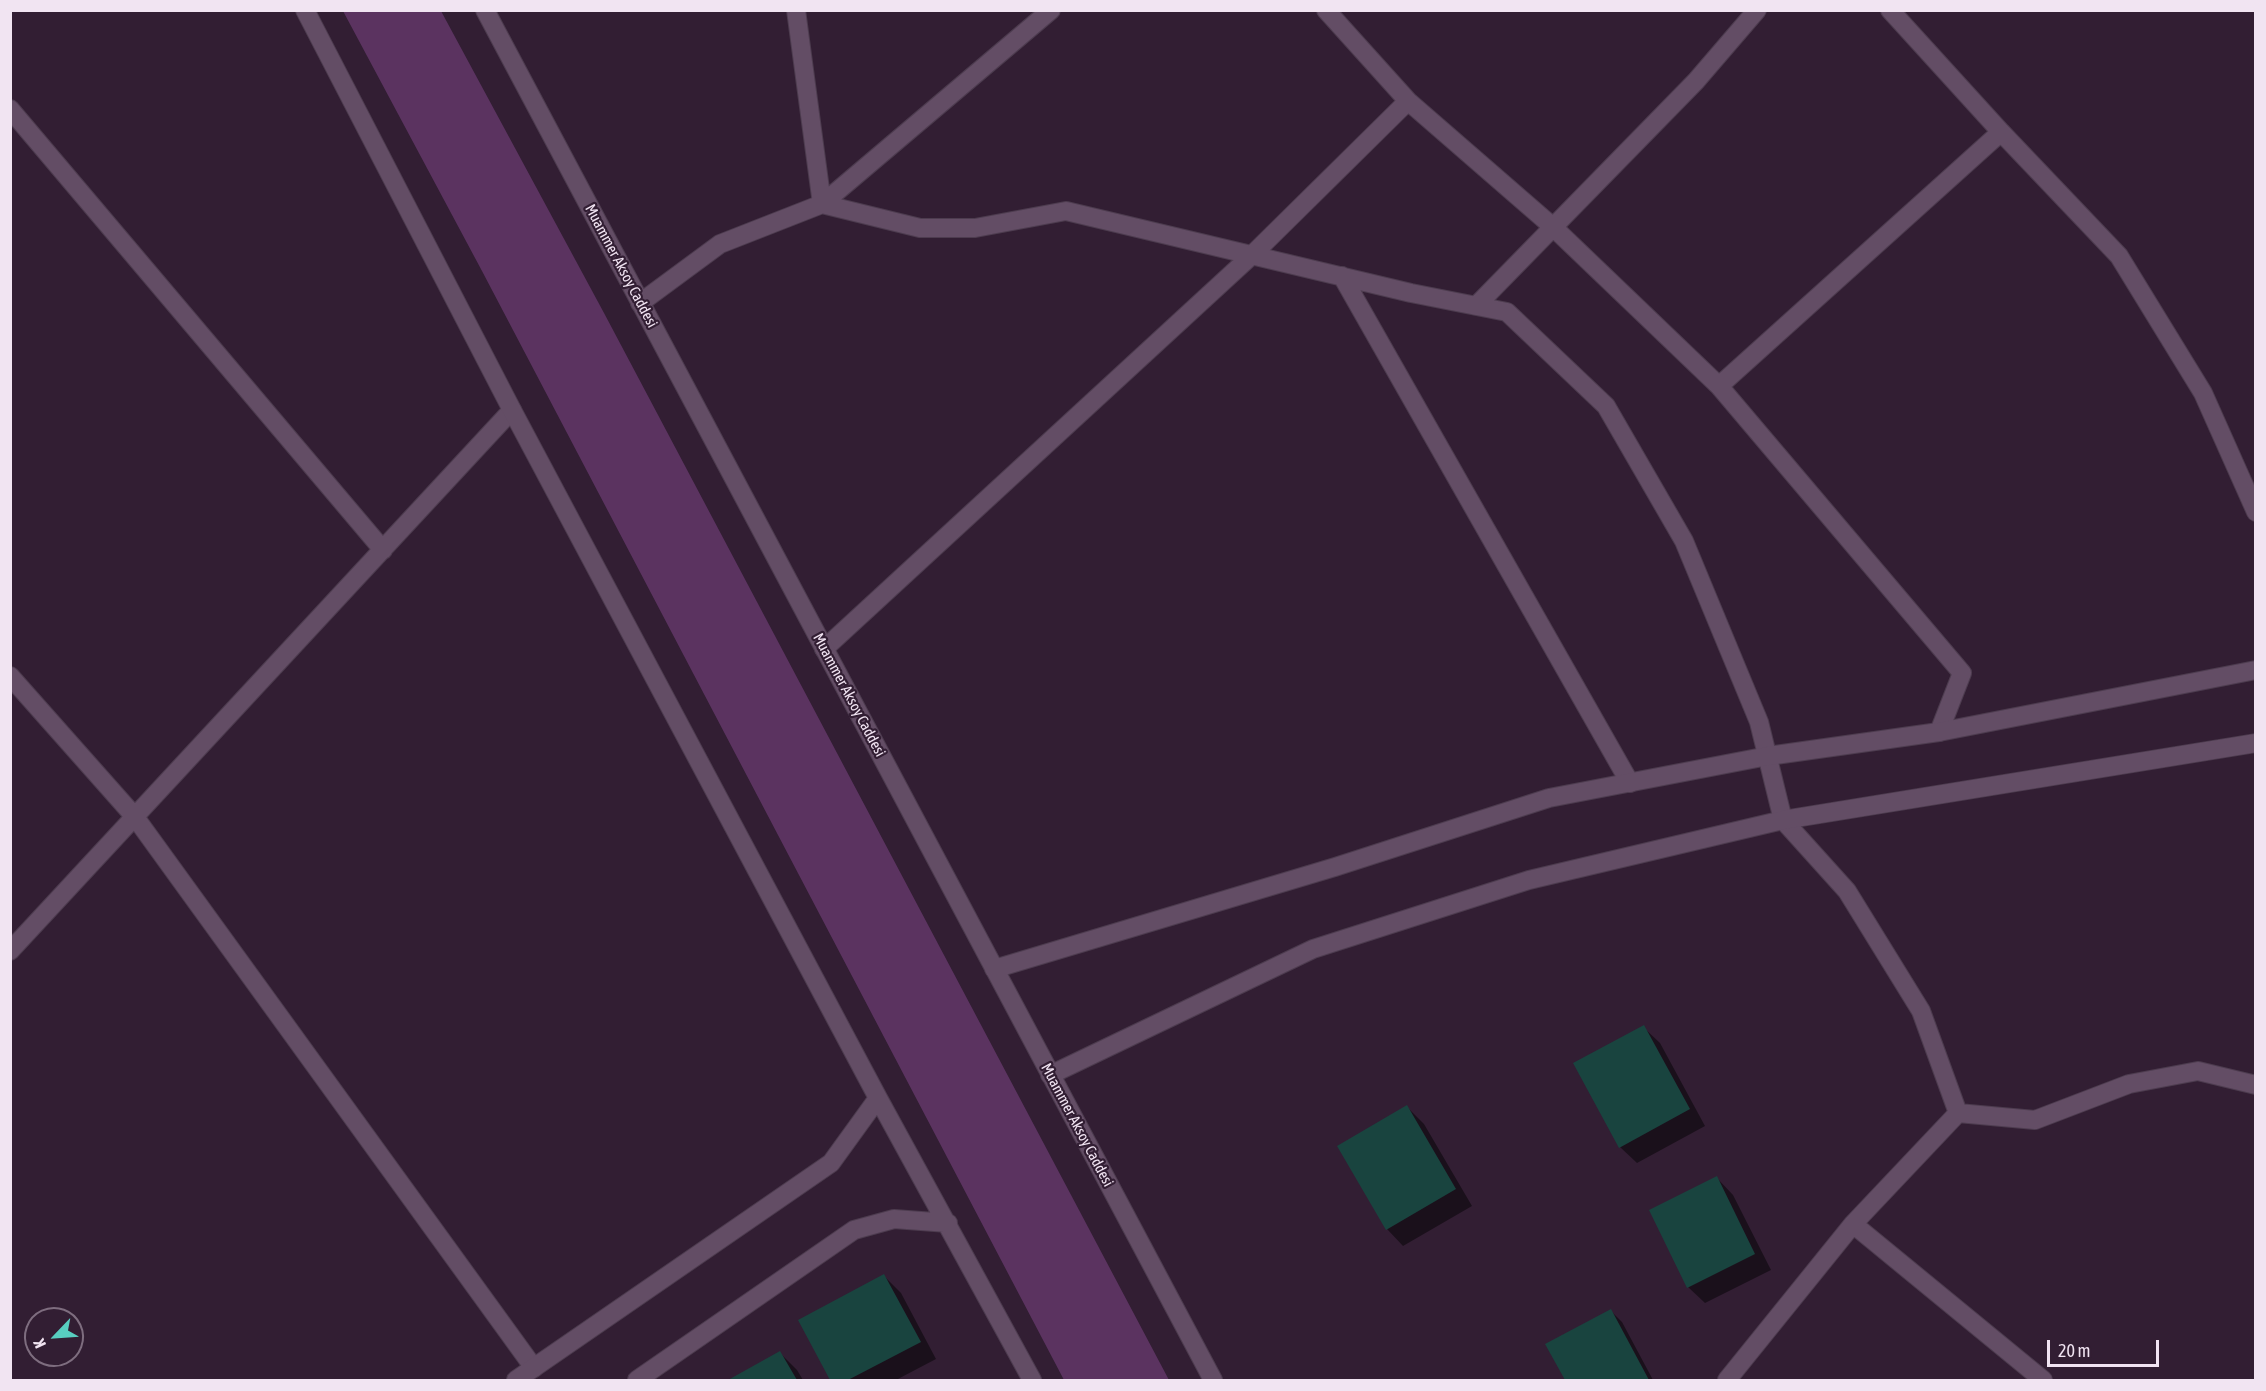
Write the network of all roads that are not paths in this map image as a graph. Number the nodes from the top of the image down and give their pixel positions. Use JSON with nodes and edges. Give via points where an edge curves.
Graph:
{"nodes":[{"id":1,"x":305,"y":10,"type":"edge"},
{"id":2,"x":484,"y":10,"type":"edge"},
{"id":3,"x":796,"y":10,"type":"edge"},
{"id":4,"x":1051,"y":10,"type":"edge"},
{"id":5,"x":1326,"y":10,"type":"edge"},
{"id":6,"x":1758,"y":10,"type":"edge"},
{"id":7,"x":1890,"y":10,"type":"edge"},
{"id":8,"x":1408,"y":101,"type":"junction"},
{"id":9,"x":10,"y":109,"type":"edge"},
{"id":10,"x":2001,"y":132,"type":"junction"},
{"id":11,"x":822,"y":204,"type":"junction"},
{"id":12,"x":1553,"y":227,"type":"junction"},
{"id":13,"x":1252,"y":255,"type":"junction"},
{"id":14,"x":1342,"y":276,"type":"junction"},
{"id":15,"x":640,"y":303,"type":"junction"},
{"id":16,"x":1476,"y":306,"type":"junction"},
{"id":17,"x":1719,"y":386,"type":"junction"},
{"id":18,"x":512,"y":410,"type":"junction"},
{"id":19,"x":2256,"y":513,"type":"edge"},
{"id":20,"x":383,"y":550,"type":"junction"},
{"id":21,"x":824,"y":649,"type":"junction"},
{"id":22,"x":2256,"y":670,"type":"edge"},
{"id":23,"x":10,"y":676,"type":"edge"},
{"id":24,"x":1939,"y":732,"type":"junction"},
{"id":25,"x":2256,"y":743,"type":"edge"},
{"id":26,"x":1768,"y":756,"type":"junction"},
{"id":27,"x":1630,"y":783,"type":"junction"},
{"id":28,"x":135,"y":817,"type":"junction"},
{"id":29,"x":1784,"y":820,"type":"junction"},
{"id":30,"x":10,"y":951,"type":"edge"},
{"id":31,"x":994,"y":969,"type":"junction"},
{"id":32,"x":1050,"y":1075,"type":"junction"},
{"id":33,"x":2256,"y":1085,"type":"edge"},
{"id":34,"x":878,"y":1098,"type":"junction"},
{"id":35,"x":1958,"y":1113,"type":"junction"},
{"id":36,"x":948,"y":1223,"type":"junction"},
{"id":37,"x":1853,"y":1224,"type":"junction"},
{"id":38,"x":534,"y":1368,"type":"junction"},
{"id":39,"x":516,"y":1380,"type":"edge"},
{"id":40,"x":637,"y":1380,"type":"edge"},
{"id":41,"x":1032,"y":1380,"type":"edge"},
{"id":42,"x":1213,"y":1380,"type":"edge"},
{"id":43,"x":1726,"y":1380,"type":"edge"},
{"id":44,"x":2043,"y":1380,"type":"edge"}],
"edges":[{"from":1,"to":18,"type":"street"},
{"from":2,"to":15,"type":"street","name":"Muammer Aksoy Caddesi"},
{"from":3,"to":11,"type":"street"},
{"from":4,"to":11,"type":"street"},
{"from":5,"to":8,"type":"street"},
{"from":6,"to":12,"type":"street","via":[[1696,81]]},
{"from":7,"to":10,"type":"street"},
{"from":8,"to":12,"type":"street"},
{"from":8,"to":13,"type":"street"},
{"from":9,"to":20,"type":"street"},
{"from":10,"to":17,"type":"street"},
{"from":10,"to":19,"type":"street","via":[[2119,256],[2204,393]]},
{"from":11,"to":13,"type":"street","via":[[920,228],[975,228],[1066,212]]},
{"from":11,"to":15,"type":"street","via":[[720,244]]},
{"from":12,"to":16,"type":"street"},
{"from":12,"to":17,"type":"street"},
{"from":13,"to":14,"type":"street"},
{"from":13,"to":21,"type":"street"},
{"from":14,"to":16,"type":"street"},
{"from":14,"to":27,"type":"street"},
{"from":15,"to":21,"type":"street","name":"Muammer Aksoy Caddesi"},
{"from":16,"to":26,"type":"street","via":[[1507,312],[1606,406],[1684,541],[1759,722]]},
{"from":17,"to":24,"type":"street","via":[[1962,673]]},
{"from":18,"to":20,"type":"street"},
{"from":18,"to":34,"type":"street"},
{"from":20,"to":28,"type":"street"},
{"from":21,"to":31,"type":"street","name":"Muammer Aksoy Caddesi"},
{"from":22,"to":24,"type":"street"},
{"from":23,"to":28,"type":"street"},
{"from":24,"to":26,"type":"street"},
{"from":25,"to":29,"type":"street"},
{"from":26,"to":27,"type":"street"},
{"from":26,"to":29,"type":"street"},
{"from":27,"to":31,"type":"street","via":[[1549,798]]},
{"from":28,"to":30,"type":"street"},
{"from":28,"to":38,"type":"street"},
{"from":29,"to":32,"type":"street","via":[[1529,880],[1313,949]]},
{"from":29,"to":35,"type":"street","via":[[1847,891],[1921,1011]]},
{"from":31,"to":32,"type":"street","name":"Muammer Aksoy Caddesi"},
{"from":32,"to":42,"type":"street","name":"Muammer Aksoy Caddesi"},
{"from":33,"to":35,"type":"street","via":[[2198,1071],[2129,1084],[2035,1120]]},
{"from":34,"to":36,"type":"street"},
{"from":34,"to":38,"type":"street","via":[[831,1163]]},
{"from":35,"to":37,"type":"street"},
{"from":36,"to":40,"type":"street","via":[[894,1219],[854,1230]]},
{"from":36,"to":41,"type":"street"},
{"from":37,"to":43,"type":"street"},
{"from":37,"to":44,"type":"street"},
{"from":38,"to":39,"type":"street"}]}
